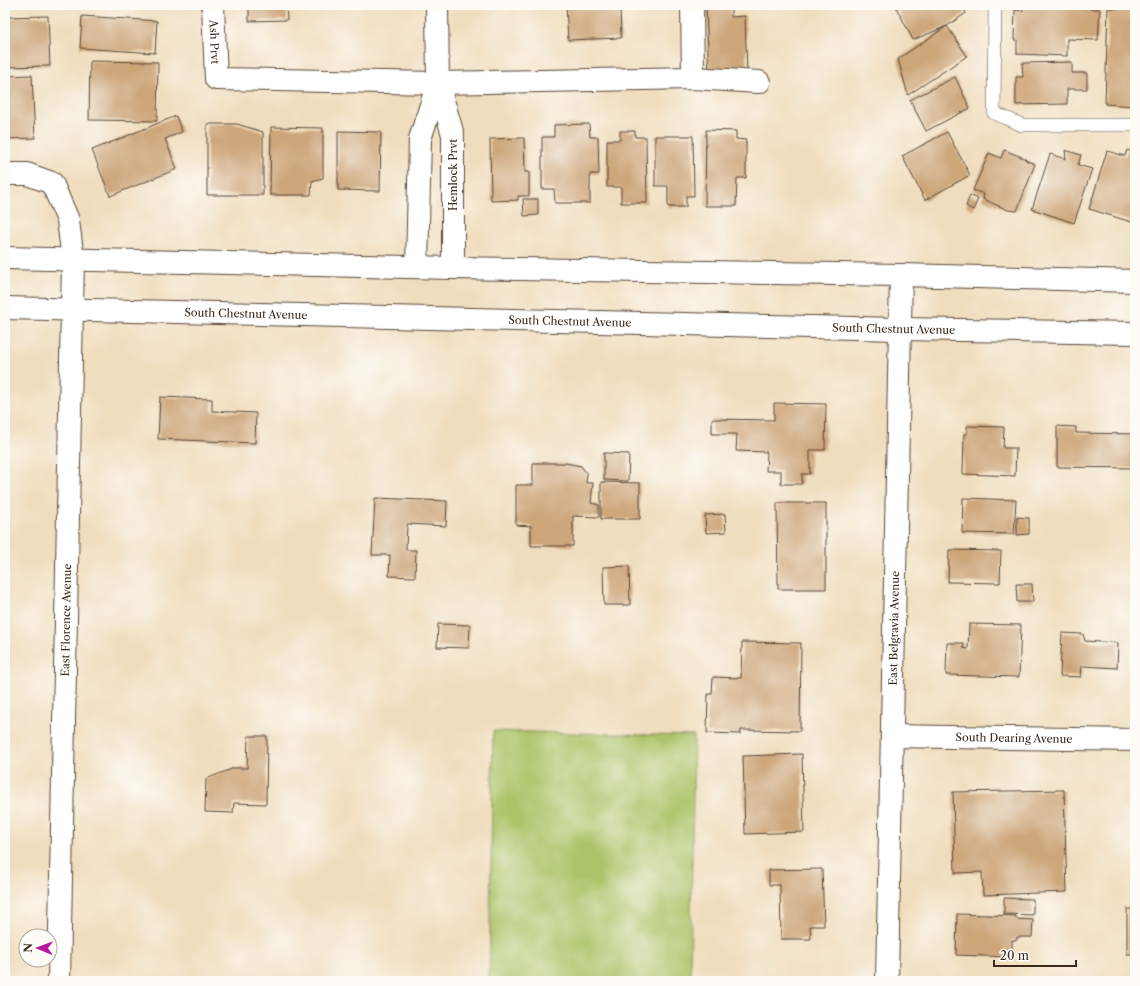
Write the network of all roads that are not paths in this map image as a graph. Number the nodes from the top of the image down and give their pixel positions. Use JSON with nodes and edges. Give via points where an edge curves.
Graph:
{"nodes":[{"id":1,"x":213,"y":5,"type":"edge"},
{"id":2,"x":437,"y":5,"type":"edge"},
{"id":3,"x":692,"y":5,"type":"edge"},
{"id":4,"x":995,"y":5,"type":"edge"},
{"id":5,"x":693,"y":78,"type":"junction"},
{"id":6,"x":759,"y":82,"type":"dead end"},
{"id":7,"x":438,"y":83,"type":"junction"},
{"id":8,"x":1135,"y":125,"type":"edge"},
{"id":9,"x":5,"y":174,"type":"edge"},
{"id":10,"x":5,"y":258,"type":"edge"},
{"id":11,"x":73,"y":260,"type":"junction"},
{"id":12,"x":417,"y":267,"type":"junction"},
{"id":13,"x":453,"y":268,"type":"junction"},
{"id":14,"x":901,"y":275,"type":"junction"},
{"id":15,"x":1135,"y":281,"type":"edge"},
{"id":16,"x":5,"y":308,"type":"edge"},
{"id":17,"x":72,"y":309,"type":"junction"},
{"id":18,"x":900,"y":329,"type":"junction"},
{"id":19,"x":1135,"y":333,"type":"edge"},
{"id":20,"x":892,"y":736,"type":"junction"},
{"id":21,"x":1135,"y":740,"type":"edge"},
{"id":22,"x":59,"y":981,"type":"edge"},
{"id":23,"x":887,"y":981,"type":"edge"}],
"edges":[{"from":1,"to":7,"type":"street","name":"Ash Prvt","via":[[216,79]]},
{"from":2,"to":7,"type":"street","name":"Hemlock Prvt"},
{"from":3,"to":5,"type":"street"},
{"from":4,"to":8,"type":"lane","via":[[994,113],[1022,125]]},
{"from":5,"to":6,"type":"street"},
{"from":5,"to":7,"type":"street"},
{"from":7,"to":12,"type":"street","name":"Hemlock Prvt","via":[[420,139]]},
{"from":7,"to":13,"type":"street","name":"Hemlock Prvt","via":[[453,135]]},
{"from":9,"to":11,"type":"street","name":"East Florence Avenue","via":[[27,174],[52,183],[68,220]]},
{"from":10,"to":11,"type":"street"},
{"from":11,"to":12,"type":"street"},
{"from":11,"to":17,"type":"street","name":"East Florence Avenue"},
{"from":12,"to":13,"type":"street"},
{"from":13,"to":14,"type":"street"},
{"from":14,"to":15,"type":"street"},
{"from":14,"to":18,"type":"street","name":"East Belgravia Avenue"},
{"from":16,"to":17,"type":"street","name":"South Chestnut Avenue"},
{"from":17,"to":18,"type":"street","name":"South Chestnut Avenue"},
{"from":17,"to":22,"type":"street","name":"East Florence Avenue"},
{"from":18,"to":19,"type":"street","name":"South Chestnut Avenue"},
{"from":18,"to":20,"type":"street","name":"East Belgravia Avenue"},
{"from":20,"to":21,"type":"street","name":"South Dearing Avenue"},
{"from":20,"to":23,"type":"street","name":"East Belgravia Avenue"}]}
